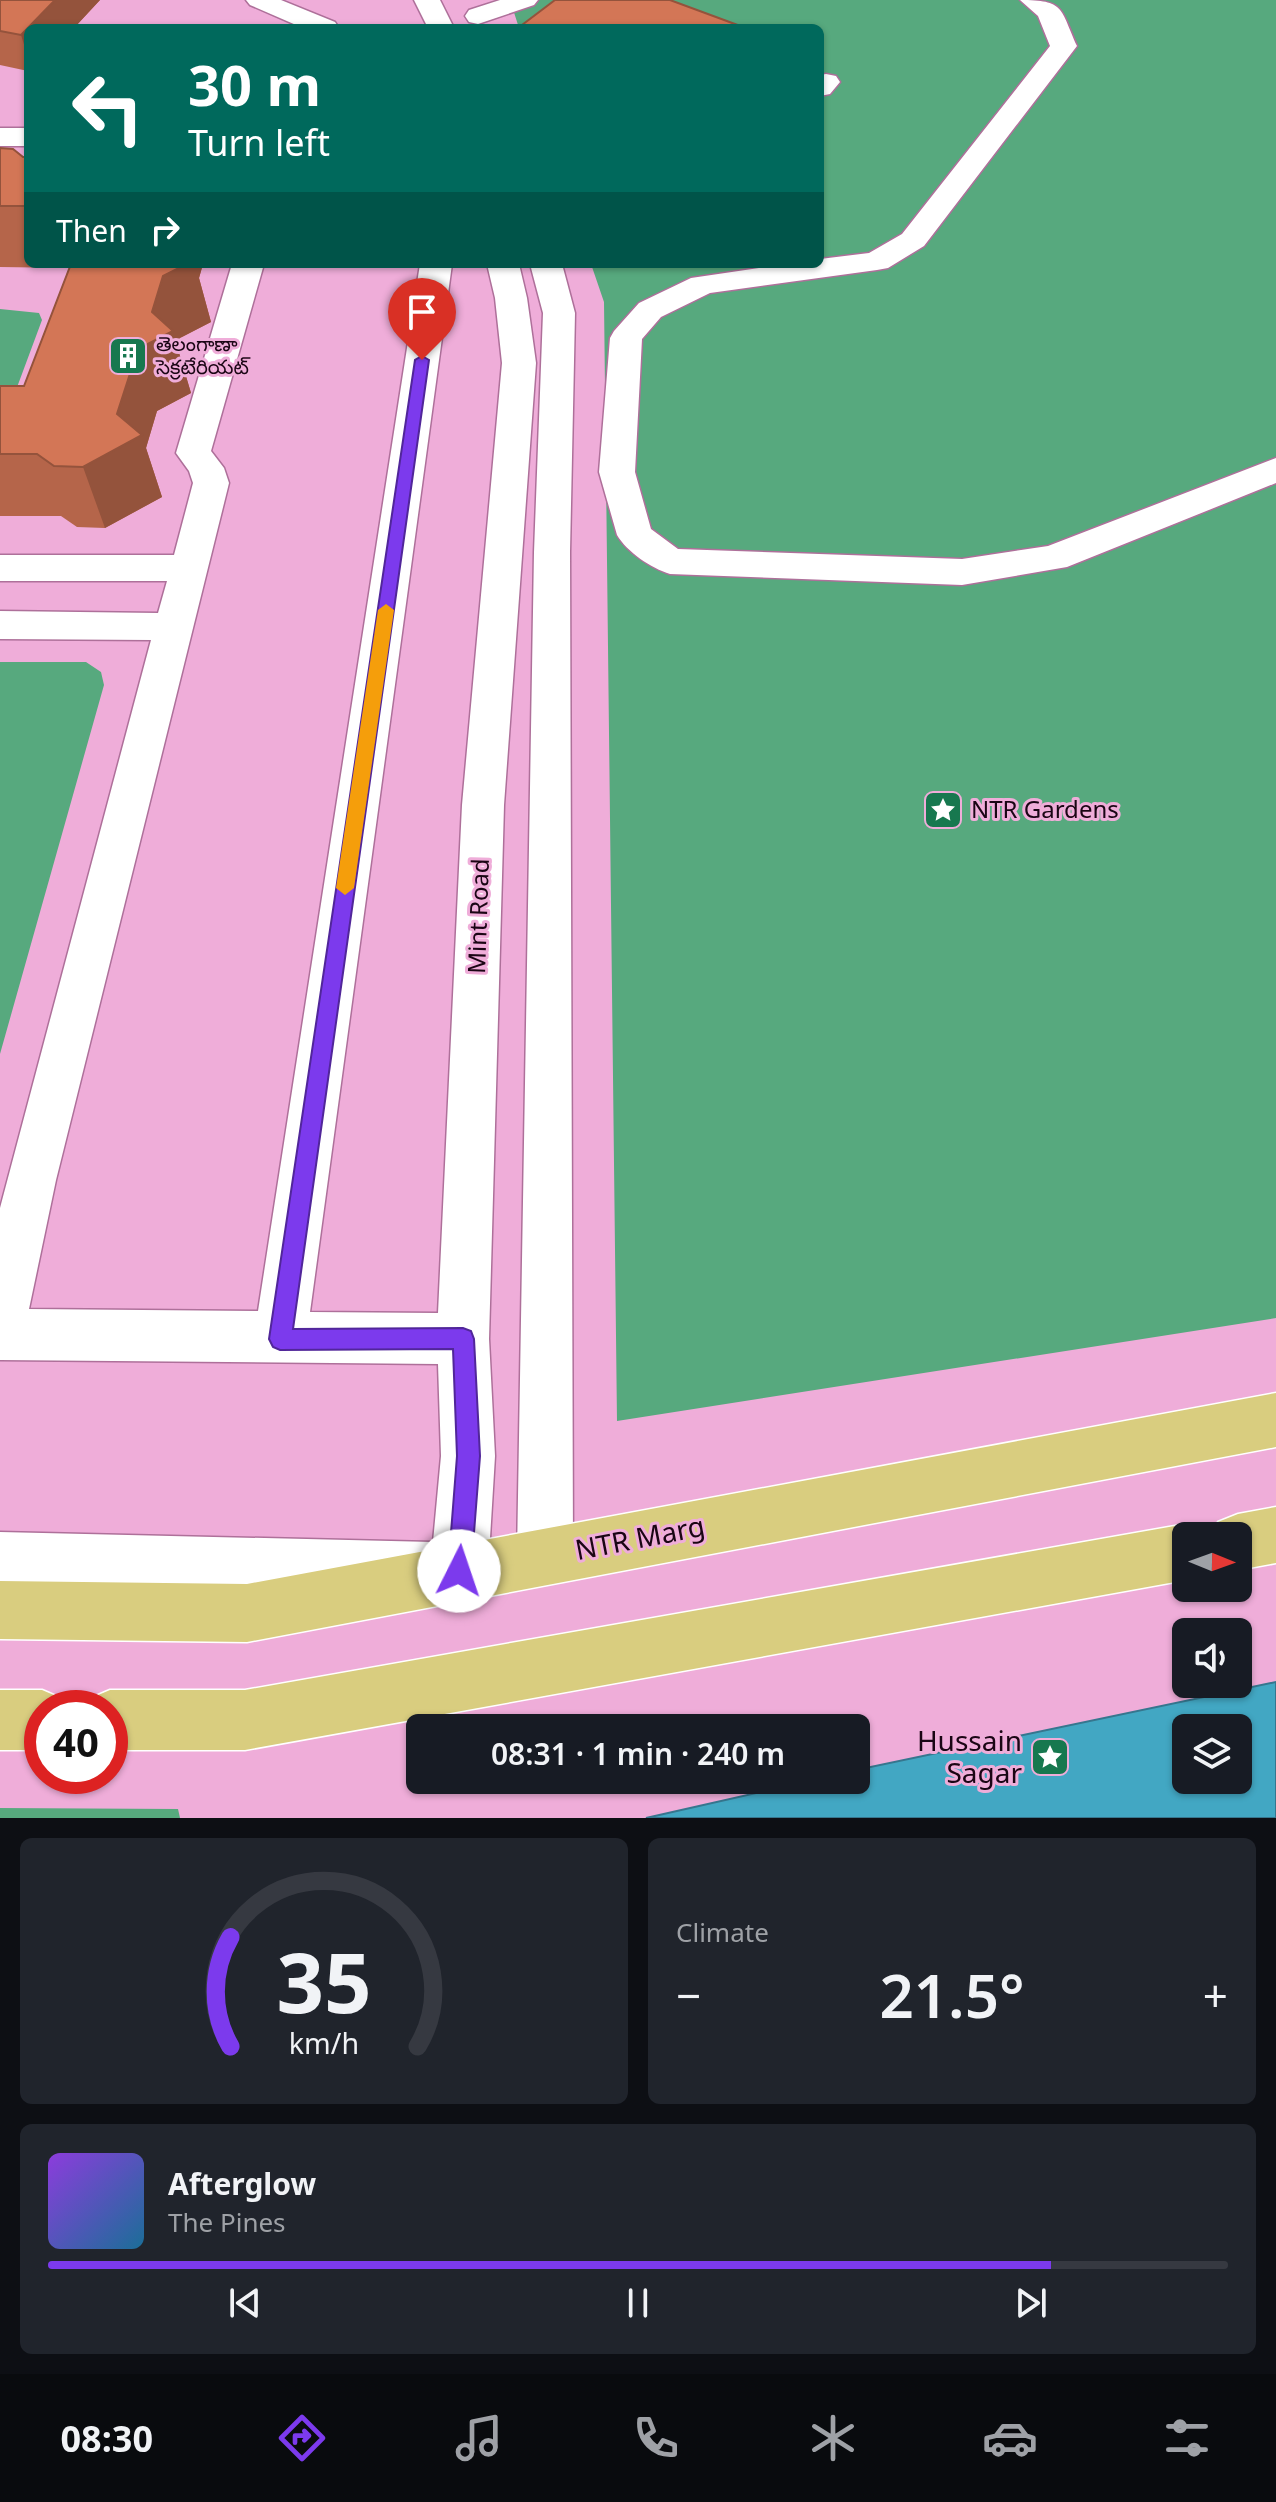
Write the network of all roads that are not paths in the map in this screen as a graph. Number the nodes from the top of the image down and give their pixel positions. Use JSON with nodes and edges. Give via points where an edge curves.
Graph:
{"nodes":[{"id":1,"x":259,"y":0,"type":"edge"},
{"id":2,"x":427,"y":0,"type":"edge"},
{"id":3,"x":525,"y":0,"type":"edge"},
{"id":4,"x":1033,"y":0,"type":"edge"},
{"id":5,"x":476,"y":15,"type":"edge"},
{"id":6,"x":316,"y":24,"type":"edge"},
{"id":7,"x":439,"y":24,"type":"edge"},
{"id":8,"x":0,"y":137,"type":"edge"},
{"id":9,"x":24,"y":137,"type":"edge"},
{"id":10,"x":247,"y":268,"type":"edge"},
{"id":11,"x":504,"y":268,"type":"edge"},
{"id":12,"x":547,"y":268,"type":"edge"},
{"id":13,"x":425,"y":290,"type":"edge"},
{"id":14,"x":1276,"y":470,"type":"edge"},
{"id":15,"x":0,"y":568,"type":"edge"},
{"id":16,"x":190,"y":568,"type":"junction"},
{"id":17,"x":0,"y":625,"type":"edge"},
{"id":18,"x":174,"y":627,"type":"junction"},
{"id":19,"x":0,"y":1325,"type":"edge"},
{"id":20,"x":0,"y":1334,"type":"edge"},
{"id":21,"x":280,"y":1339,"type":"junction"},
{"id":22,"x":463,"y":1339,"type":"junction"},
{"id":23,"x":1276,"y":1420,"type":"edge"},
{"id":24,"x":1276,"y":1535,"type":"edge"},
{"id":25,"x":1252,"y":1539,"type":"edge"},
{"id":26,"x":1172,"y":1554,"type":"edge"},
{"id":27,"x":545,"y":1556,"type":"junction"},
{"id":28,"x":0,"y":1560,"type":"edge"},
{"id":29,"x":459,"y":1571,"type":"junction"},
{"id":30,"x":0,"y":1610,"type":"edge"},
{"id":31,"x":0,"y":1720,"type":"edge"},
{"id":32,"x":24,"y":1720,"type":"edge"},
{"id":33,"x":128,"y":1720,"type":"edge"}],
"edges":[{"from":1,"to":6,"type":"street"},
{"from":2,"to":7,"type":"street"},
{"from":3,"to":5,"type":"street"},
{"from":4,"to":14,"type":"street","via":[[1049,12],[1064,46],[913,240],[877,261],[702,285],[650,310],[626,338],[617,472],[635,535],[670,561],[962,572],[1054,558]]},
{"from":8,"to":9,"type":"street"},
{"from":10,"to":16,"type":"street","via":[[193,453],[211,483]]},
{"from":11,"to":22,"type":"street","name":"Mint Road","via":[[519,363],[483,805]]},
{"from":12,"to":27,"type":"street","via":[[559,313],[552,552]]},
{"from":13,"to":21,"type":"street","via":[[381,563]]},
{"from":15,"to":16,"type":"street"},
{"from":16,"to":18,"type":"street"},
{"from":17,"to":18,"type":"street"},
{"from":18,"to":19,"type":"street","via":[[31,1180]]},
{"from":20,"to":21,"type":"street"},
{"from":21,"to":22,"type":"street"},
{"from":22,"to":29,"type":"street","name":"Mint Road","via":[[468,1456]]},
{"from":23,"to":27,"type":"main road","name":"NTR Marg"},
{"from":24,"to":25,"type":"main road"},
{"from":26,"to":33,"type":"main road","via":[[245,1720]]},
{"from":27,"to":29,"type":"main road","name":"NTR Marg"},
{"from":28,"to":29,"type":"street"},
{"from":29,"to":30,"type":"main road","name":"NTR Marg","via":[[247,1613]]},
{"from":31,"to":32,"type":"main road"}]}
